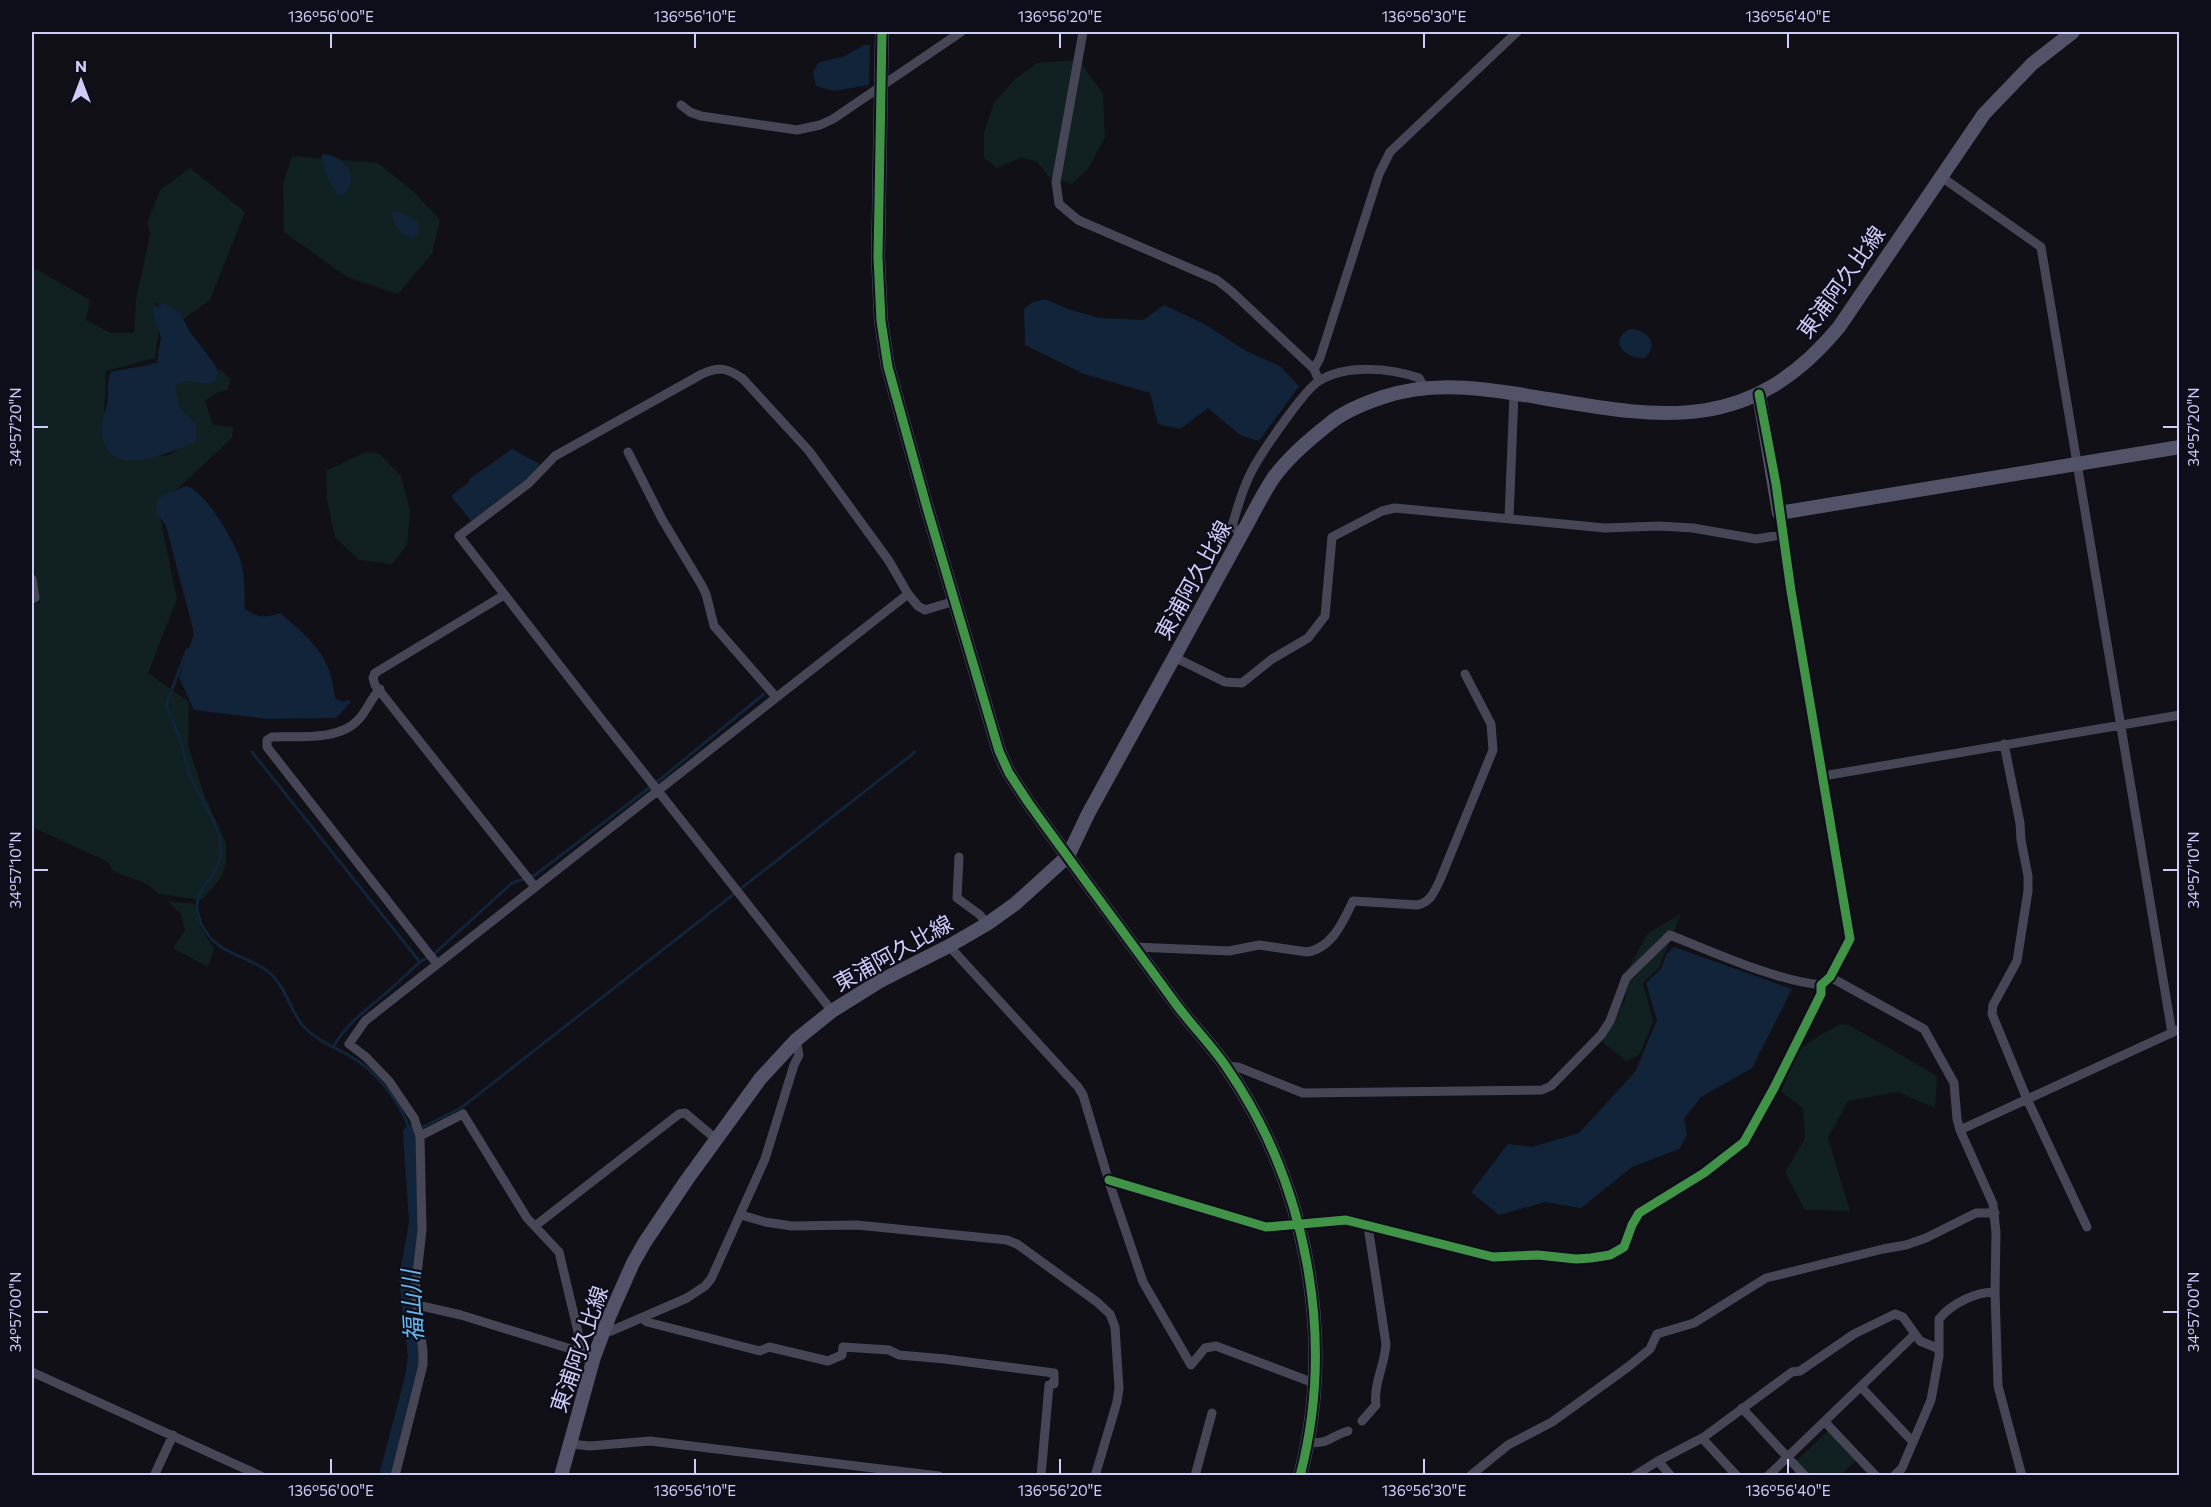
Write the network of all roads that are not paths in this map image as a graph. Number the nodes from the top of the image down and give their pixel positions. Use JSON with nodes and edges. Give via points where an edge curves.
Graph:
{"nodes":[{"id":1,"x":882,"y":32,"type":"edge"},
{"id":2,"x":961,"y":32,"type":"edge"},
{"id":3,"x":1083,"y":32,"type":"edge"},
{"id":4,"x":1517,"y":32,"type":"edge"},
{"id":5,"x":2073,"y":32,"type":"edge"},
{"id":6,"x":881,"y":87,"type":"junction"},
{"id":7,"x":681,"y":105,"type":"dead end"},
{"id":8,"x":1940,"y":176,"type":"junction"},
{"id":9,"x":1314,"y":369,"type":"junction"},
{"id":10,"x":1319,"y":381,"type":"junction"},
{"id":11,"x":1424,"y":387,"type":"junction"},
{"id":12,"x":1514,"y":394,"type":"junction"},
{"id":13,"x":1759,"y":394,"type":"junction"},
{"id":14,"x":2180,"y":447,"type":"edge"},
{"id":15,"x":628,"y":453,"type":"dead end"},
{"id":16,"x":2076,"y":465,"type":"junction"},
{"id":17,"x":1779,"y":513,"type":"junction"},
{"id":18,"x":1509,"y":518,"type":"junction"},
{"id":19,"x":1242,"y":534,"type":"junction"},
{"id":20,"x":1782,"y":535,"type":"junction"},
{"id":21,"x":32,"y":579,"type":"edge"},
{"id":22,"x":908,"y":594,"type":"junction"},
{"id":23,"x":504,"y":595,"type":"junction"},
{"id":24,"x":32,"y":599,"type":"edge"},
{"id":25,"x":955,"y":601,"type":"junction"},
{"id":26,"x":1174,"y":657,"type":"junction"},
{"id":27,"x":1465,"y":674,"type":"dead end"},
{"id":28,"x":380,"y":689,"type":"junction"},
{"id":29,"x":776,"y":697,"type":"junction"},
{"id":30,"x":2180,"y":715,"type":"edge"},
{"id":31,"x":2120,"y":725,"type":"junction"},
{"id":32,"x":2004,"y":744,"type":"junction"},
{"id":33,"x":1823,"y":776,"type":"junction"},
{"id":34,"x":658,"y":791,"type":"junction"},
{"id":35,"x":1068,"y":855,"type":"junction"},
{"id":36,"x":959,"y":857,"type":"dead end"},
{"id":37,"x":535,"y":887,"type":"junction"},
{"id":38,"x":987,"y":924,"type":"junction"},
{"id":39,"x":949,"y":946,"type":"junction"},
{"id":40,"x":1135,"y":947,"type":"junction"},
{"id":41,"x":437,"y":964,"type":"junction"},
{"id":42,"x":1830,"y":977,"type":"junction"},
{"id":43,"x":1821,"y":985,"type":"junction"},
{"id":44,"x":832,"y":1011,"type":"junction"},
{"id":45,"x":2176,"y":1031,"type":"edge"},
{"id":46,"x":796,"y":1040,"type":"junction"},
{"id":47,"x":1226,"y":1066,"type":"junction"},
{"id":48,"x":2027,"y":1099,"type":"junction"},
{"id":49,"x":1960,"y":1130,"type":"junction"},
{"id":50,"x":420,"y":1136,"type":"junction"},
{"id":51,"x":716,"y":1139,"type":"junction"},
{"id":52,"x":1109,"y":1180,"type":"junction"},
{"id":53,"x":1995,"y":1213,"type":"junction"},
{"id":54,"x":741,"y":1215,"type":"junction"},
{"id":55,"x":1297,"y":1223,"type":"junction"},
{"id":56,"x":535,"y":1226,"type":"junction"},
{"id":57,"x":1368,"y":1226,"type":"junction"},
{"id":58,"x":2087,"y":1227,"type":"dead end"},
{"id":59,"x":1995,"y":1293,"type":"junction"},
{"id":60,"x":417,"y":1305,"type":"junction"},
{"id":61,"x":642,"y":1318,"type":"junction"},
{"id":62,"x":604,"y":1332,"type":"junction"},
{"id":63,"x":1914,"y":1335,"type":"junction"},
{"id":64,"x":1937,"y":1348,"type":"junction"},
{"id":65,"x":589,"y":1355,"type":"junction"},
{"id":66,"x":32,"y":1372,"type":"edge"},
{"id":67,"x":1314,"y":1383,"type":"junction"},
{"id":68,"x":1861,"y":1387,"type":"junction"},
{"id":69,"x":1742,"y":1408,"type":"junction"},
{"id":70,"x":1212,"y":1413,"type":"dead end"},
{"id":71,"x":1362,"y":1421,"type":"dead end"},
{"id":72,"x":1825,"y":1422,"type":"junction"},
{"id":73,"x":1348,"y":1431,"type":"dead end"},
{"id":74,"x":173,"y":1435,"type":"junction"},
{"id":75,"x":1702,"y":1438,"type":"junction"},
{"id":76,"x":1308,"y":1442,"type":"junction"},
{"id":77,"x":1912,"y":1442,"type":"junction"},
{"id":78,"x":570,"y":1444,"type":"junction"},
{"id":79,"x":1787,"y":1456,"type":"junction"},
{"id":80,"x":1658,"y":1461,"type":"junction"},
{"id":81,"x":154,"y":1476,"type":"edge"},
{"id":82,"x":261,"y":1476,"type":"edge"},
{"id":83,"x":395,"y":1476,"type":"edge"},
{"id":84,"x":561,"y":1476,"type":"edge"},
{"id":85,"x":939,"y":1476,"type":"edge"},
{"id":86,"x":1041,"y":1476,"type":"edge"},
{"id":87,"x":1095,"y":1476,"type":"edge"},
{"id":88,"x":1195,"y":1476,"type":"edge"},
{"id":89,"x":1300,"y":1476,"type":"edge"},
{"id":90,"x":1470,"y":1476,"type":"edge"},
{"id":91,"x":1635,"y":1476,"type":"edge"},
{"id":92,"x":1671,"y":1476,"type":"edge"},
{"id":93,"x":1737,"y":1476,"type":"edge"},
{"id":94,"x":1768,"y":1476,"type":"edge"},
{"id":95,"x":1805,"y":1476,"type":"edge"},
{"id":96,"x":1876,"y":1476,"type":"edge"},
{"id":97,"x":1894,"y":1476,"type":"edge"},
{"id":98,"x":2022,"y":1476,"type":"edge"}],
"edges":[{"from":1,"to":6,"type":"main road"},
{"from":2,"to":6,"type":"street"},
{"from":3,"to":9,"type":"street","via":[[1056,182],[1059,204],[1078,220],[1217,280]]},
{"from":4,"to":9,"type":"street","via":[[1390,152],[1379,174]]},
{"from":5,"to":8,"type":"main road","name":"東浦阿久比線","via":[[2008,87]]},
{"from":6,"to":7,"type":"street","via":[[833,119],[809,129],[701,116]]},
{"from":6,"to":25,"type":"main road","via":[[878,257],[883,333],[902,420]]},
{"from":8,"to":13,"type":"main road","name":"東浦阿久比線","via":[[1822,348],[1804,365]]},
{"from":8,"to":16,"type":"street","via":[[2041,247]]},
{"from":9,"to":10,"type":"street"},
{"from":10,"to":11,"type":"street","via":[[1349,370],[1400,372],[1419,378]]},
{"from":10,"to":19,"type":"street","via":[[1301,399],[1255,466],[1232,526]]},
{"from":11,"to":12,"type":"main road","name":"東浦阿久比線","via":[[1464,386]]},
{"from":11,"to":19,"type":"main road","name":"東浦阿久比線","via":[[1372,400],[1330,423],[1275,476]]},
{"from":12,"to":13,"type":"main road","name":"東浦阿久比線","via":[[1625,411],[1674,414],[1717,408]]},
{"from":12,"to":18,"type":"street"},
{"from":13,"to":17,"type":"main road"},
{"from":14,"to":16,"type":"main road"},
{"from":15,"to":29,"type":"street","via":[[706,594],[714,626]]},
{"from":16,"to":17,"type":"main road"},
{"from":16,"to":31,"type":"street"},
{"from":17,"to":20,"type":"street"},
{"from":18,"to":20,"type":"street","via":[[1605,528],[1693,528],[1756,538]]},
{"from":18,"to":26,"type":"street","via":[[1395,508],[1382,511],[1332,537],[1325,616],[1308,638],[1272,659],[1249,680],[1225,682]]},
{"from":19,"to":26,"type":"main road","name":"東浦阿久比線"},
{"from":20,"to":33,"type":"street"},
{"from":21,"to":24,"type":"street"},
{"from":22,"to":23,"type":"street","via":[[889,561],[809,451],[743,380],[722,368],[684,384],[555,456],[530,483],[459,536]]},
{"from":22,"to":25,"type":"street","via":[[924,610]]},
{"from":22,"to":29,"type":"street"},
{"from":23,"to":28,"type":"street","via":[[375,673],[375,686]]},
{"from":23,"to":34,"type":"street"},
{"from":25,"to":35,"type":"main road","via":[[999,751],[1028,802]]},
{"from":26,"to":35,"type":"main road","name":"東浦阿久比線"},
{"from":27,"to":40,"type":"street","via":[[1491,724],[1493,750],[1431,898],[1417,905],[1353,901],[1337,932],[1314,951],[1260,945],[1229,951]]},
{"from":28,"to":37,"type":"street"},
{"from":28,"to":41,"type":"street","via":[[347,729],[272,737],[267,740],[267,747]]},
{"from":29,"to":34,"type":"street"},
{"from":30,"to":31,"type":"street"},
{"from":31,"to":32,"type":"street"},
{"from":31,"to":45,"type":"street"},
{"from":32,"to":33,"type":"street"},
{"from":32,"to":48,"type":"street","via":[[2020,823],[2028,891],[2017,961],[1992,1009]]},
{"from":33,"to":42,"type":"street","via":[[1850,939]]},
{"from":34,"to":37,"type":"street"},
{"from":34,"to":44,"type":"street"},
{"from":35,"to":38,"type":"main road","name":"東浦阿久比線"},
{"from":35,"to":40,"type":"main road"},
{"from":36,"to":38,"type":"street","via":[[957,898]]},
{"from":37,"to":41,"type":"street"},
{"from":38,"to":39,"type":"main road","name":"東浦阿久比線"},
{"from":39,"to":44,"type":"main road","name":"東浦阿久比線"},
{"from":39,"to":52,"type":"street","via":[[1078,1087]]},
{"from":40,"to":47,"type":"main road","via":[[1189,1023]]},
{"from":41,"to":50,"type":"street","via":[[364,1021],[348,1044],[389,1081],[414,1118]]},
{"from":42,"to":43,"type":"street"},
{"from":42,"to":49,"type":"street","via":[[1924,1029],[1954,1083]]},
{"from":43,"to":47,"type":"street","via":[[1782,976],[1670,935],[1624,982],[1601,1035],[1551,1086],[1542,1090],[1303,1094],[1238,1067]]},
{"from":43,"to":57,"type":"street","via":[[1821,994],[1744,1142],[1704,1173],[1639,1213],[1624,1247],[1618,1251],[1576,1258],[1493,1257]]},
{"from":44,"to":46,"type":"main road","name":"東浦阿久比線"},
{"from":45,"to":48,"type":"street"},
{"from":46,"to":51,"type":"main road","name":"東浦阿久比線","via":[[760,1079]]},
{"from":46,"to":54,"type":"street","via":[[799,1054],[765,1159]]},
{"from":47,"to":55,"type":"main road","via":[[1281,1170]]},
{"from":48,"to":49,"type":"street"},
{"from":48,"to":58,"type":"street"},
{"from":49,"to":53,"type":"street"},
{"from":50,"to":56,"type":"street","via":[[463,1114]]},
{"from":50,"to":60,"type":"street","via":[[422,1230],[414,1279]]},
{"from":51,"to":56,"type":"street","via":[[685,1113],[679,1114]]},
{"from":51,"to":62,"type":"main road","name":"東浦阿久比線","via":[[645,1242]]},
{"from":52,"to":55,"type":"street","via":[[1266,1227]]},
{"from":52,"to":67,"type":"street","via":[[1143,1282],[1191,1365],[1204,1348],[1216,1346]]},
{"from":53,"to":59,"type":"street"},
{"from":53,"to":90,"type":"street","via":[[1976,1214],[1906,1245],[1766,1278],[1694,1323],[1658,1334],[1650,1349],[1628,1367],[1552,1422],[1508,1445]]},
{"from":54,"to":61,"type":"street","via":[[716,1271],[705,1286]]},
{"from":54,"to":87,"type":"street","via":[[792,1226],[856,1225],[1007,1240],[1097,1302],[1110,1314],[1115,1327],[1119,1388]]},
{"from":55,"to":57,"type":"street","via":[[1346,1220]]},
{"from":55,"to":67,"type":"main road","via":[[1311,1288]]},
{"from":56,"to":65,"type":"street","via":[[560,1252]]},
{"from":57,"to":71,"type":"street","via":[[1386,1344],[1376,1405]]},
{"from":59,"to":64,"type":"street","via":[[1948,1310],[1939,1319]]},
{"from":59,"to":98,"type":"street","via":[[1998,1386]]},
{"from":60,"to":65,"type":"street"},
{"from":60,"to":83,"type":"street","via":[[423,1365]]},
{"from":61,"to":62,"type":"street"},
{"from":61,"to":86,"type":"street","via":[[760,1352],[770,1347],[828,1361],[842,1355],[843,1347],[889,1350],[899,1355],[1054,1373],[1054,1384],[1049,1385]]},
{"from":62,"to":65,"type":"main road","name":"東浦阿久比線"},
{"from":63,"to":64,"type":"street"},
{"from":63,"to":68,"type":"street"},
{"from":63,"to":69,"type":"street","via":[[1903,1317],[1895,1314],[1854,1334],[1800,1371],[1792,1372]]},
{"from":64,"to":77,"type":"street","via":[[1931,1400]]},
{"from":65,"to":78,"type":"main road","name":"東浦阿久比線"},
{"from":66,"to":74,"type":"street"},
{"from":67,"to":76,"type":"main road"},
{"from":68,"to":72,"type":"street"},
{"from":68,"to":77,"type":"street"},
{"from":69,"to":75,"type":"street"},
{"from":69,"to":79,"type":"street"},
{"from":70,"to":88,"type":"street"},
{"from":72,"to":79,"type":"street"},
{"from":72,"to":96,"type":"street"},
{"from":73,"to":76,"type":"street","via":[[1328,1442]]},
{"from":74,"to":81,"type":"street"},
{"from":74,"to":82,"type":"street"},
{"from":75,"to":80,"type":"street"},
{"from":75,"to":93,"type":"street"},
{"from":76,"to":89,"type":"main road"},
{"from":77,"to":97,"type":"street","via":[[1902,1468]]},
{"from":78,"to":84,"type":"main road","name":"東浦阿久比線"},
{"from":78,"to":85,"type":"street","via":[[650,1441]]},
{"from":79,"to":94,"type":"street"},
{"from":79,"to":95,"type":"street"},
{"from":80,"to":91,"type":"street"},
{"from":80,"to":92,"type":"street"}]}
